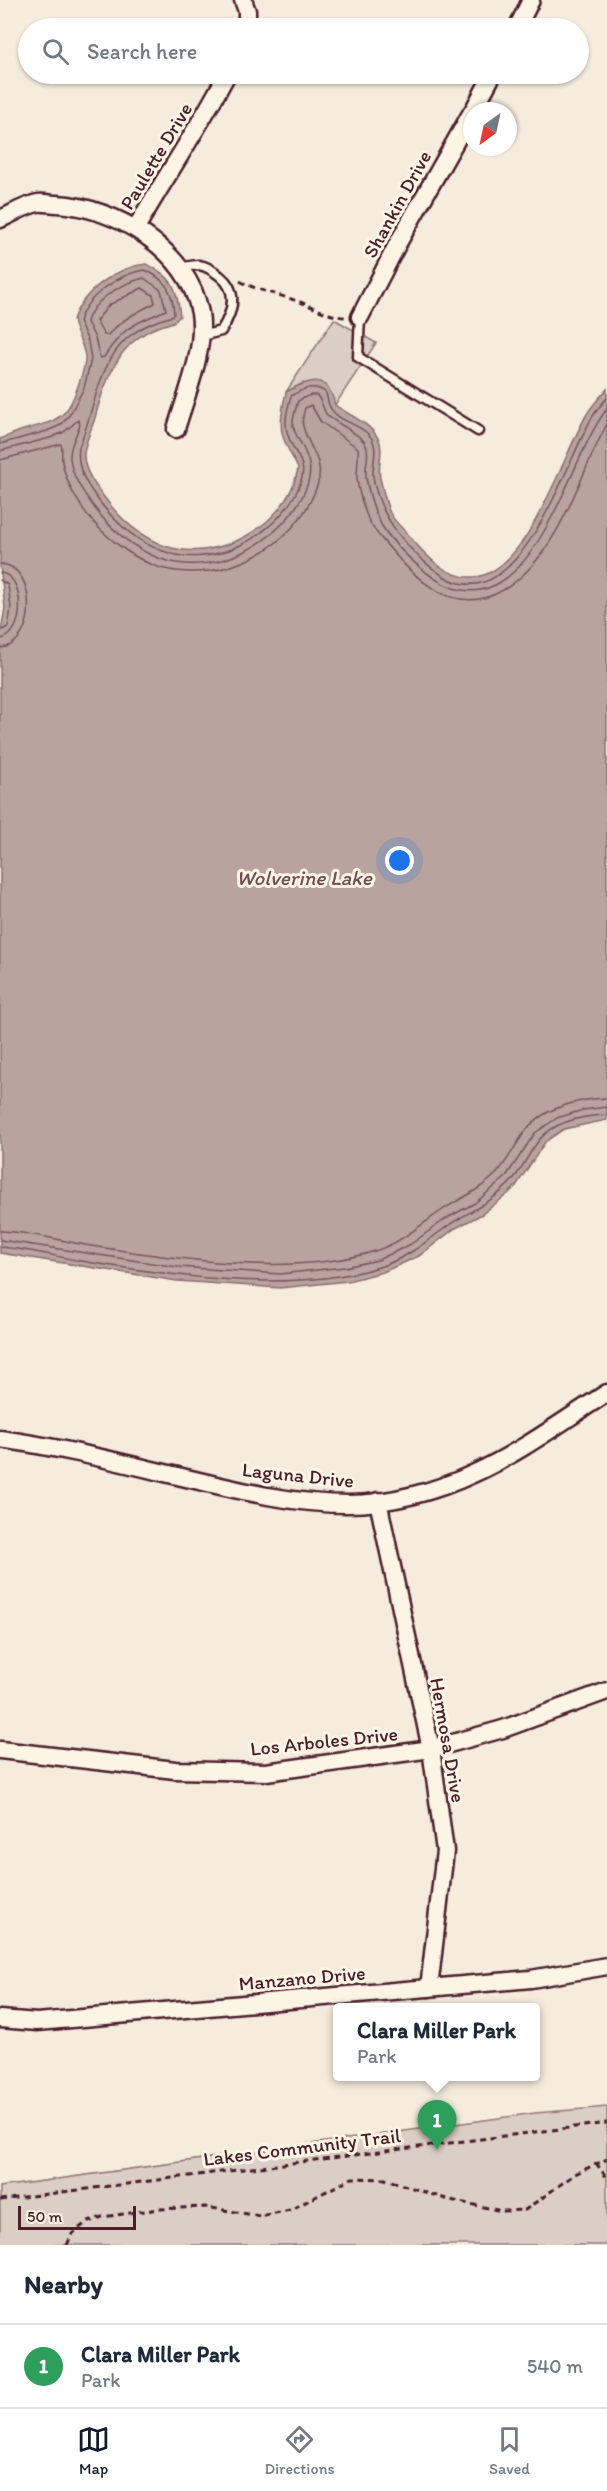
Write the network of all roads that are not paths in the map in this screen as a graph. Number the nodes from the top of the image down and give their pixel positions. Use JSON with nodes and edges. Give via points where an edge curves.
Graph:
{"nodes":[{"id":1,"x":243,"y":0,"type":"edge"},
{"id":2,"x":531,"y":0,"type":"edge"},
{"id":3,"x":247,"y":18,"type":"edge"},
{"id":4,"x":522,"y":18,"type":"edge"},
{"id":5,"x":222,"y":84,"type":"edge"},
{"id":6,"x":487,"y":84,"type":"edge"},
{"id":7,"x":478,"y":102,"type":"edge"},
{"id":8,"x":463,"y":128,"type":"edge"},
{"id":9,"x":0,"y":219,"type":"edge"},
{"id":10,"x":136,"y":228,"type":"junction"},
{"id":11,"x":180,"y":268,"type":"junction"},
{"id":12,"x":360,"y":317,"type":"joint"},
{"id":13,"x":201,"y":336,"type":"junction"},
{"id":14,"x":176,"y":429,"type":"dead end"},
{"id":15,"x":478,"y":431,"type":"dead end"},
{"id":16,"x":607,"y":1393,"type":"edge"},
{"id":17,"x":0,"y":1439,"type":"edge"},
{"id":18,"x":378,"y":1501,"type":"junction"},
{"id":19,"x":607,"y":1691,"type":"edge"},
{"id":20,"x":431,"y":1749,"type":"junction"},
{"id":21,"x":0,"y":1750,"type":"edge"},
{"id":22,"x":607,"y":1966,"type":"edge"},
{"id":23,"x":429,"y":1988,"type":"junction"},
{"id":24,"x":0,"y":2019,"type":"edge"}],
"edges":[{"from":1,"to":3,"type":"street"},
{"from":2,"to":4,"type":"street"},
{"from":5,"to":10,"type":"street","name":"Paulette Drive"},
{"from":6,"to":7,"type":"street","name":"Shankin Drive"},
{"from":8,"to":12,"type":"street","name":"Shankin Drive"},
{"from":9,"to":10,"type":"street","via":[[38,203],[72,205],[96,210]]},
{"from":10,"to":11,"type":"street"},
{"from":11,"to":13,"type":"street","via":[[200,312]]},
{"from":11,"to":13,"type":"lane","via":[[200,265],[214,271],[233,292],[231,316],[221,331]]},
{"from":12,"to":15,"type":"lane","via":[[358,357]]},
{"from":13,"to":14,"type":"street"},
{"from":16,"to":18,"type":"street","name":"Laguna Drive","via":[[474,1474],[428,1491]]},
{"from":17,"to":18,"type":"street","name":"Laguna Drive","via":[[257,1495],[348,1504]]},
{"from":18,"to":20,"type":"street","name":"Hermosa Drive"},
{"from":19,"to":20,"type":"street","name":"Los Arboles Drive","via":[[503,1729]]},
{"from":20,"to":21,"type":"street","name":"Los Arboles Drive","via":[[266,1772],[175,1770]]},
{"from":20,"to":23,"type":"street","name":"Hermosa Drive","via":[[445,1851]]},
{"from":22,"to":23,"type":"street","name":"Manzano Drive","via":[[531,1979]]},
{"from":23,"to":24,"type":"street","name":"Manzano Drive","via":[[37,2022]]}]}
